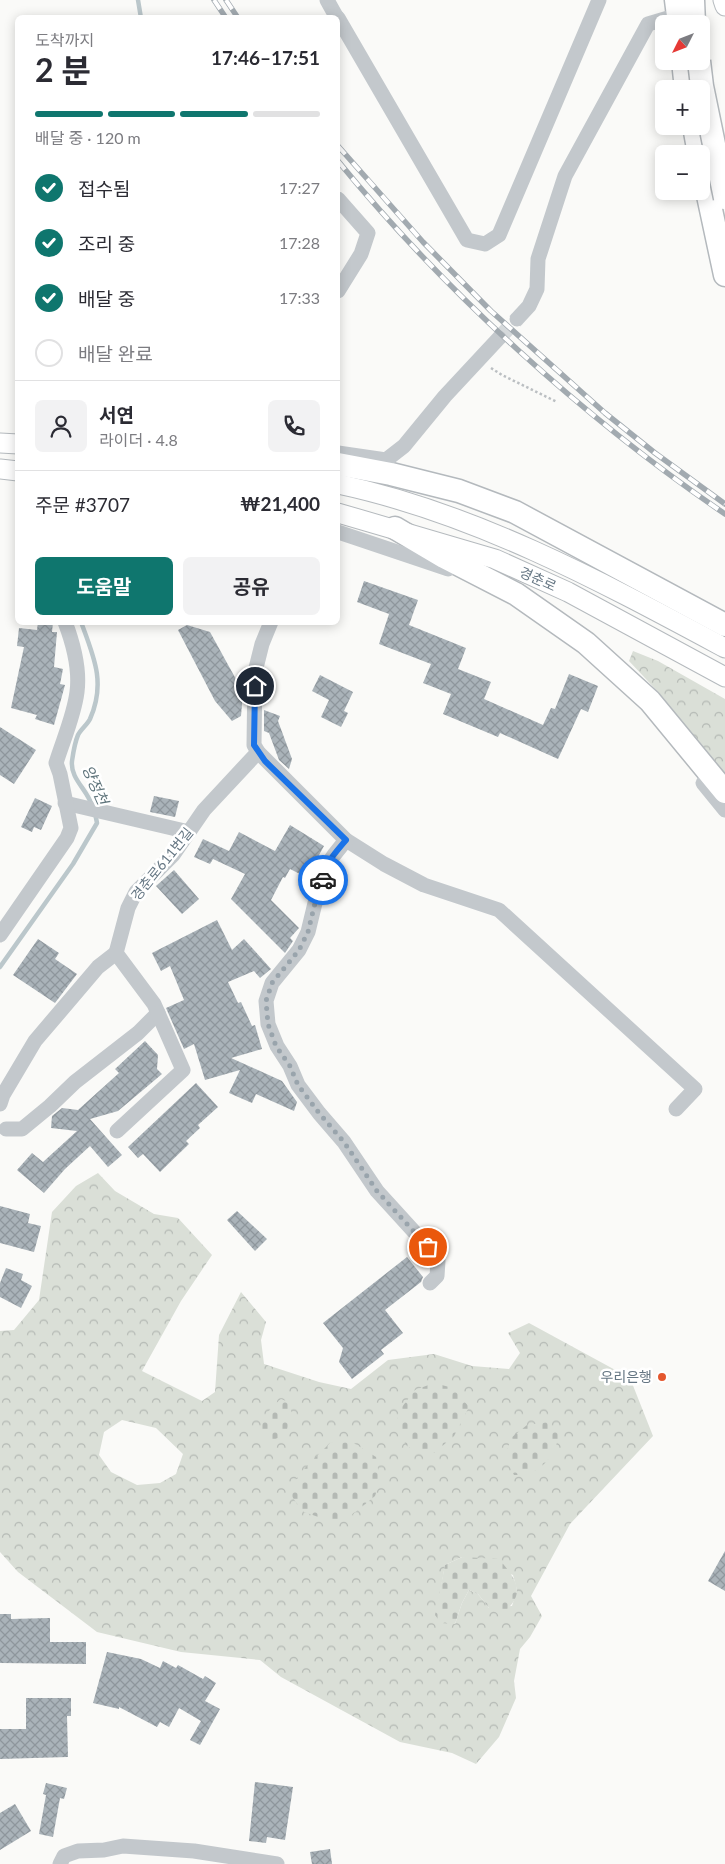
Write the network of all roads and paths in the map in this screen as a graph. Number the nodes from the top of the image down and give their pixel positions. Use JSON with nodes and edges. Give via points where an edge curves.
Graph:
{"nodes":[{"id":1,"x":327,"y":0,"type":"edge"},
{"id":2,"x":599,"y":0,"type":"edge"},
{"id":3,"x":693,"y":0,"type":"edge"},
{"id":4,"x":723,"y":0,"type":"edge"},
{"id":5,"x":725,"y":6,"type":"edge"},
{"id":6,"x":335,"y":15,"type":"edge"},
{"id":7,"x":678,"y":15,"type":"edge"},
{"id":8,"x":655,"y":22,"type":"edge"},
{"id":9,"x":340,"y":23,"type":"edge"},
{"id":10,"x":700,"y":70,"type":"edge"},
{"id":11,"x":710,"y":112,"type":"edge"},
{"id":12,"x":725,"y":140,"type":"edge"},
{"id":13,"x":725,"y":198,"type":"edge"},
{"id":14,"x":709,"y":200,"type":"edge"},
{"id":15,"x":340,"y":201,"type":"edge"},
{"id":16,"x":725,"y":275,"type":"edge"},
{"id":17,"x":340,"y":288,"type":"edge"},
{"id":18,"x":518,"y":319,"type":"tunnel mouth"},
{"id":19,"x":499,"y":338,"type":"tunnel mouth"},
{"id":20,"x":479,"y":360,"type":"junction"},
{"id":21,"x":558,"y":402,"type":"dead end"},
{"id":22,"x":0,"y":443,"type":"edge"},
{"id":23,"x":15,"y":444,"type":"edge"},
{"id":24,"x":340,"y":453,"type":"edge"},
{"id":25,"x":340,"y":464,"type":"edge"},
{"id":26,"x":0,"y":469,"type":"edge"},
{"id":27,"x":15,"y":471,"type":"edge"},
{"id":28,"x":340,"y":484,"type":"edge"},
{"id":29,"x":340,"y":514,"type":"edge"},
{"id":30,"x":395,"y":528,"type":"junction"},
{"id":31,"x":340,"y":533,"type":"edge"},
{"id":32,"x":66,"y":625,"type":"edge"},
{"id":33,"x":270,"y":625,"type":"edge"},
{"id":34,"x":725,"y":625,"type":"edge"},
{"id":35,"x":725,"y":648,"type":"edge"},
{"id":36,"x":725,"y":677,"type":"edge"},
{"id":37,"x":258,"y":752,"type":"junction"},
{"id":38,"x":725,"y":792,"type":"edge"},
{"id":39,"x":68,"y":803,"type":"junction"},
{"id":40,"x":725,"y":810,"type":"edge"},
{"id":41,"x":189,"y":832,"type":"junction"},
{"id":42,"x":346,"y":840,"type":"junction"},
{"id":43,"x":0,"y":935,"type":"edge"},
{"id":44,"x":116,"y":953,"type":"junction"},
{"id":45,"x":158,"y":1013,"type":"junction"},
{"id":46,"x":0,"y":1104,"type":"edge"},
{"id":47,"x":676,"y":1109,"type":"dead end"},
{"id":48,"x":117,"y":1131,"type":"dead end"},
{"id":49,"x":2,"y":1132,"type":"edge"},
{"id":50,"x":430,"y":1283,"type":"dead end"},
{"id":51,"x":60,"y":1864,"type":"edge"},
{"id":52,"x":277,"y":1864,"type":"edge"}],
"edges":[{"from":1,"to":6,"type":"street"},
{"from":2,"to":9,"type":"street","via":[[499,234],[485,244],[467,240]]},
{"from":3,"to":7,"type":"highway"},
{"from":4,"to":5,"type":"main road"},
{"from":8,"to":18,"type":"street","via":[[648,24],[565,176],[538,259],[537,289]]},
{"from":10,"to":13,"type":"highway","bridge":true},
{"from":11,"to":12,"type":"main road"},
{"from":14,"to":16,"type":"highway"},
{"from":15,"to":17,"type":"street","via":[[368,233],[361,254]]},
{"from":19,"to":20,"type":"street"},
{"from":20,"to":21,"type":"path","via":[[502,376]]},
{"from":20,"to":24,"type":"street","via":[[404,446],[386,460]]},
{"from":22,"to":23,"type":"main road"},
{"from":25,"to":34,"type":"highway","via":[[459,491],[515,512]]},
{"from":26,"to":27,"type":"main road"},
{"from":28,"to":35,"type":"main road","name":"경춘로","via":[[372,491],[481,527],[553,559]]},
{"from":29,"to":30,"type":"main road","name":"경춘로"},
{"from":30,"to":36,"type":"main road","name":"경춘로","via":[[495,559],[568,592]]},
{"from":30,"to":38,"type":"highway","via":[[516,594],[586,643],[650,701]]},
{"from":31,"to":40,"type":"street","via":[[441,566],[501,595],[568,639],[643,709]]},
{"from":32,"to":39,"type":"street","via":[[76,659],[78,691],[56,764]]},
{"from":33,"to":37,"type":"street","via":[[255,672],[254,745]]},
{"from":37,"to":41,"type":"street","name":"경춘로611번길","via":[[204,810]]},
{"from":37,"to":42,"type":"street"},
{"from":39,"to":41,"type":"street"},
{"from":39,"to":43,"type":"street","via":[[71,828],[67,838]]},
{"from":41,"to":44,"type":"street","name":"경춘로611번길","via":[[173,855],[136,892],[128,908]]},
{"from":42,"to":47,"type":"street","via":[[424,885],[500,910],[695,1089]]},
{"from":42,"to":50,"type":"street","via":[[323,871],[322,891],[299,950],[272,983],[266,1001],[268,1024],[276,1046],[298,1085],[344,1142],[377,1191],[438,1261],[437,1276]]},
{"from":44,"to":45,"type":"street"},
{"from":44,"to":46,"type":"street","via":[[98,966],[35,1041]]},
{"from":45,"to":48,"type":"street","via":[[183,1070]]},
{"from":45,"to":49,"type":"street","via":[[138,1034],[22,1129]]},
{"from":51,"to":52,"type":"street","via":[[64,1856],[78,1851],[123,1846],[194,1851]]}]}
